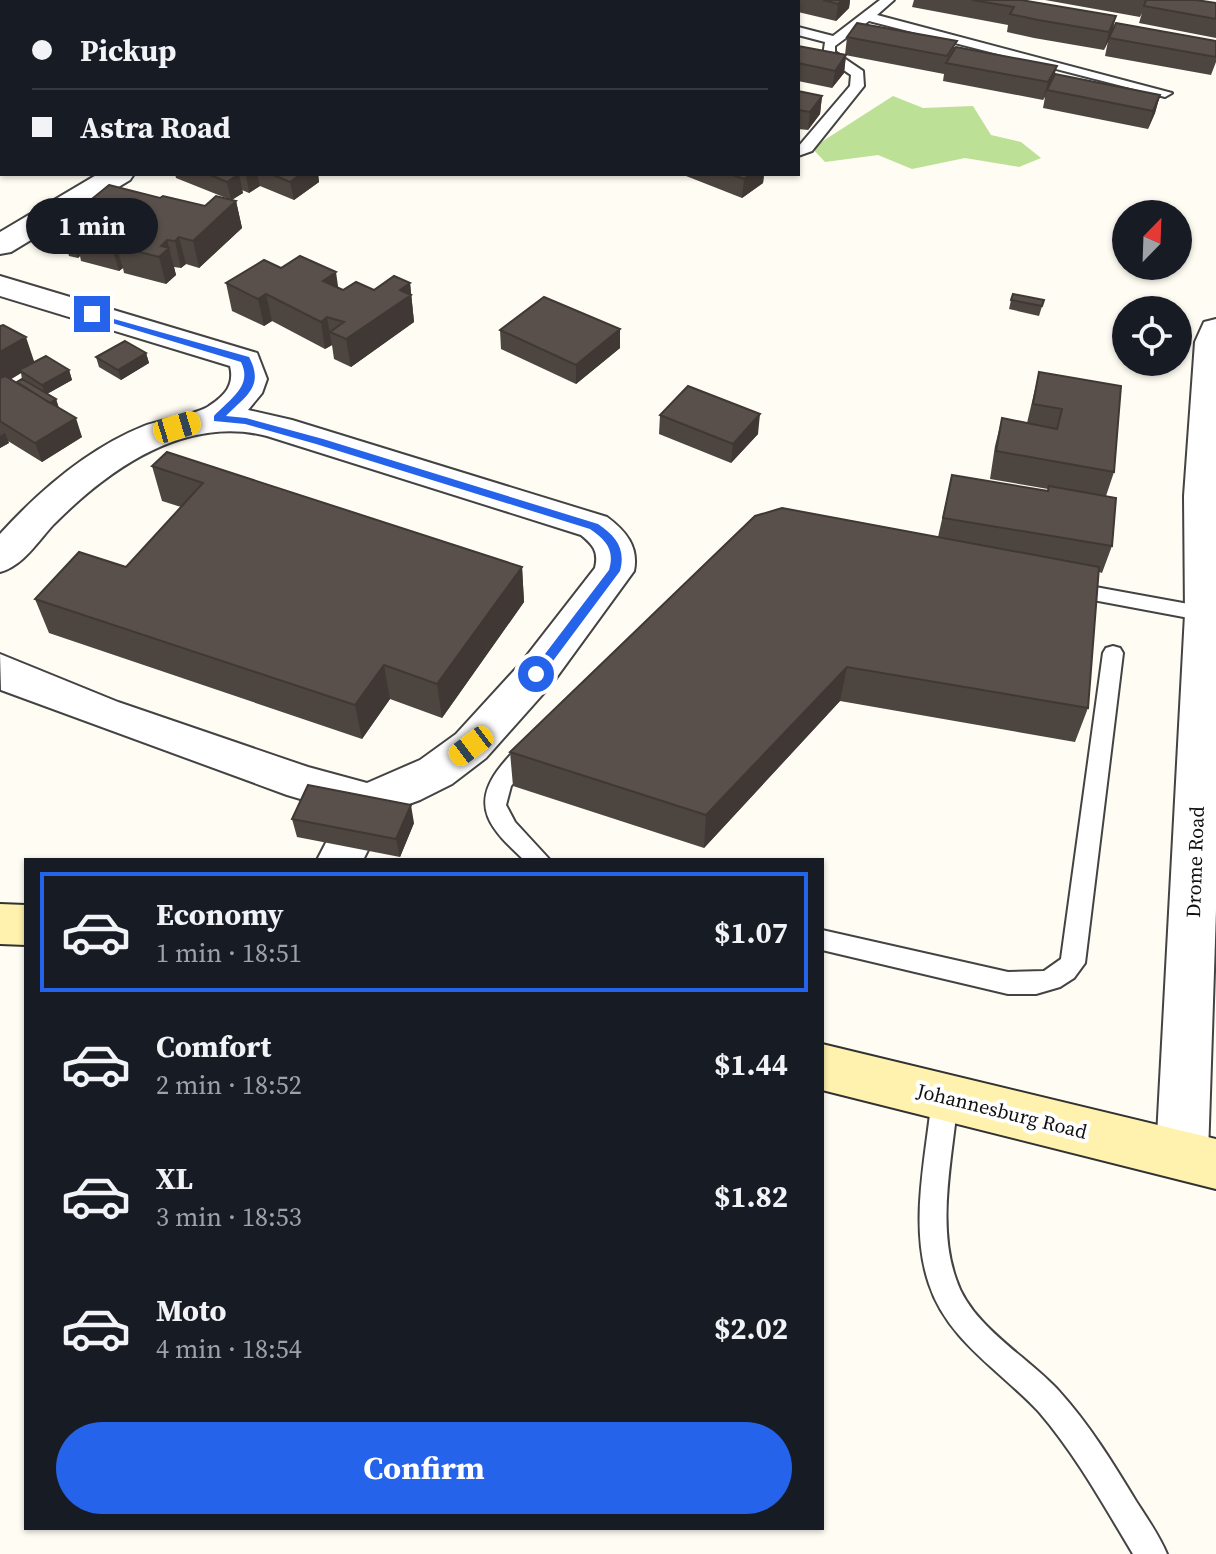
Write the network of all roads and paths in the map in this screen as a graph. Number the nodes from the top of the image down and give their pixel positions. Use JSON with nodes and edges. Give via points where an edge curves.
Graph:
{"nodes":[{"id":1,"x":888,"y":0,"type":"edge"},
{"id":2,"x":866,"y":16,"type":"junction"},
{"id":3,"x":800,"y":32,"type":"edge"},
{"id":4,"x":833,"y":40,"type":"junction"},
{"id":5,"x":1165,"y":93,"type":"dead end"},
{"id":6,"x":800,"y":151,"type":"edge"},
{"id":7,"x":116,"y":176,"type":"edge"},
{"id":8,"x":0,"y":245,"type":"edge"},
{"id":9,"x":0,"y":286,"type":"edge"},
{"id":10,"x":1216,"y":329,"type":"edge"},
{"id":11,"x":217,"y":418,"type":"junction"},
{"id":12,"x":1210,"y":497,"type":"edge"},
{"id":13,"x":0,"y":559,"type":"edge"},
{"id":14,"x":1050,"y":585,"type":"edge"},
{"id":15,"x":1205,"y":614,"type":"junction"},
{"id":16,"x":1113,"y":653,"type":"dead end"},
{"id":17,"x":0,"y":669,"type":"edge"},
{"id":18,"x":551,"y":730,"type":"edge"},
{"id":19,"x":354,"y":830,"type":"edge"},
{"id":20,"x":537,"y":858,"type":"edge"},
{"id":21,"x":0,"y":924,"type":"edge"},
{"id":22,"x":24,"y":925,"type":"edge"},
{"id":23,"x":824,"y":940,"type":"edge"},
{"id":24,"x":1203,"y":984,"type":"edge"},
{"id":25,"x":824,"y":1067,"type":"edge"},
{"id":26,"x":945,"y":1097,"type":"junction"},
{"id":27,"x":1199,"y":1160,"type":"edge"},
{"id":28,"x":1151,"y":1554,"type":"edge"}],
"edges":[{"from":1,"to":2,"type":"lane"},
{"from":2,"to":4,"type":"lane"},
{"from":2,"to":5,"type":"lane"},
{"from":3,"to":4,"type":"lane"},
{"from":4,"to":6,"type":"lane","via":[[828,53],[858,74],[857,86]]},
{"from":7,"to":8,"type":"street"},
{"from":9,"to":11,"type":"street","via":[[245,360],[250,384]]},
{"from":10,"to":12,"type":"street","name":"Drome Road"},
{"from":11,"to":13,"type":"street","via":[[162,432],[99,466]]},
{"from":11,"to":19,"type":"street","via":[[246,421],[594,526],[615,547],[614,571],[536,674],[471,746],[404,788]]},
{"from":12,"to":15,"type":"street","name":"Drome Road"},
{"from":14,"to":15,"type":"lane"},
{"from":15,"to":24,"type":"street","name":"Drome Road"},
{"from":16,"to":23,"type":"lane","via":[[1073,963],[1059,978],[1008,983]]},
{"from":17,"to":19,"type":"street","via":[[118,718],[303,783]]},
{"from":18,"to":20,"type":"lane","via":[[509,769],[493,802],[496,817]]},
{"from":21,"to":22,"type":"main road"},
{"from":24,"to":27,"type":"street","name":"Drome Road"},
{"from":25,"to":26,"type":"main road","name":"Johannesburg Road"},
{"from":26,"to":27,"type":"main road","name":"Johannesburg Road"},
{"from":26,"to":28,"type":"lane","via":[[936,1214],[936,1258],[944,1287],[961,1315],[1049,1402],[1080,1441]]}]}
